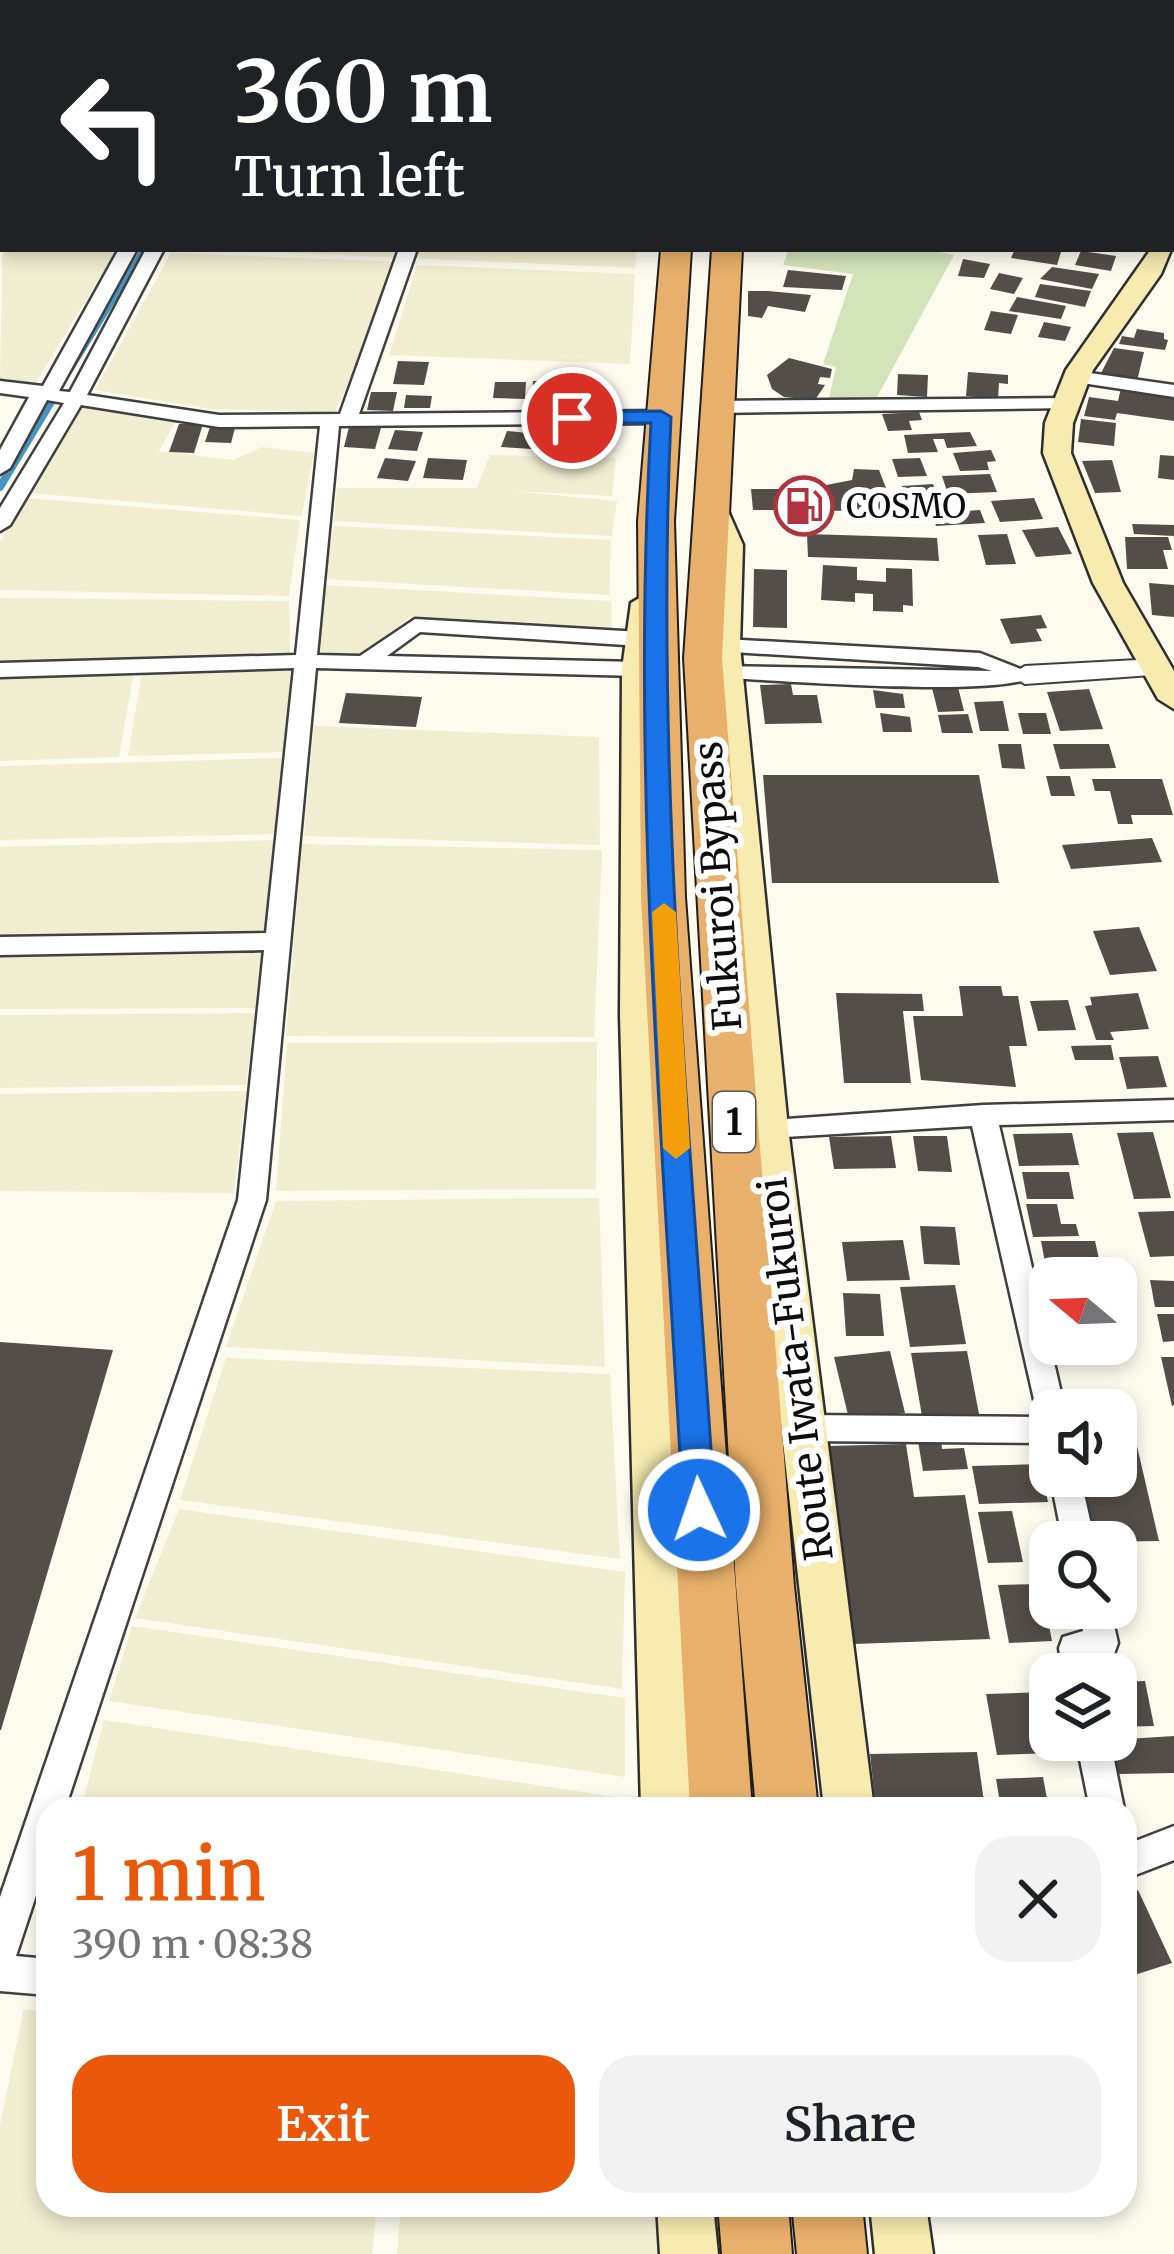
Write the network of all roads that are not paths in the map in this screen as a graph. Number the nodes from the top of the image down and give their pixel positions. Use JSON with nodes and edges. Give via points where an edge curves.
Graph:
{"nodes":[{"id":1,"x":126,"y":252,"type":"edge"},
{"id":2,"x":153,"y":252,"type":"edge"},
{"id":3,"x":407,"y":252,"type":"edge"},
{"id":4,"x":676,"y":252,"type":"edge"},
{"id":5,"x":727,"y":252,"type":"edge"},
{"id":6,"x":1161,"y":252,"type":"edge"},
{"id":7,"x":0,"y":387,"type":"edge"},
{"id":8,"x":45,"y":391,"type":"junction"},
{"id":9,"x":1071,"y":391,"type":"junction"},
{"id":10,"x":1174,"y":391,"type":"edge"},
{"id":11,"x":77,"y":396,"type":"junction"},
{"id":12,"x":716,"y":407,"type":"junction"},
{"id":13,"x":661,"y":417,"type":"junction"},
{"id":14,"x":339,"y":420,"type":"junction"},
{"id":15,"x":0,"y":468,"type":"edge"},
{"id":16,"x":710,"y":502,"type":"junction"},
{"id":17,"x":656,"y":517,"type":"junction"},
{"id":18,"x":0,"y":525,"type":"edge"},
{"id":19,"x":639,"y":654,"type":"junction"},
{"id":20,"x":725,"y":658,"type":"junction"},
{"id":21,"x":304,"y":661,"type":"junction"},
{"id":22,"x":364,"y":663,"type":"junction"},
{"id":23,"x":1156,"y":668,"type":"junction"},
{"id":24,"x":0,"y":670,"type":"edge"},
{"id":25,"x":1025,"y":675,"type":"joint"},
{"id":26,"x":1174,"y":699,"type":"edge"},
{"id":27,"x":277,"y":941,"type":"junction"},
{"id":28,"x":0,"y":946,"type":"edge"},
{"id":29,"x":1174,"y":1110,"type":"edge"},
{"id":30,"x":983,"y":1114,"type":"junction"},
{"id":31,"x":768,"y":1128,"type":"junction"},
{"id":32,"x":1045,"y":1389,"type":"edge"},
{"id":33,"x":802,"y":1428,"type":"junction"},
{"id":34,"x":1029,"y":1430,"type":"edge"},
{"id":35,"x":1099,"y":1629,"type":"edge"},
{"id":36,"x":1076,"y":1653,"type":"edge"},
{"id":37,"x":1097,"y":1761,"type":"edge"},
{"id":38,"x":51,"y":1797,"type":"edge"},
{"id":39,"x":666,"y":1797,"type":"edge"},
{"id":40,"x":721,"y":1797,"type":"edge"},
{"id":41,"x":786,"y":1797,"type":"edge"},
{"id":42,"x":848,"y":1797,"type":"edge"},
{"id":43,"x":1105,"y":1797,"type":"edge"},
{"id":44,"x":36,"y":1843,"type":"edge"},
{"id":45,"x":1174,"y":1844,"type":"edge"},
{"id":46,"x":1137,"y":1858,"type":"edge"},
{"id":47,"x":0,"y":1950,"type":"edge"},
{"id":48,"x":0,"y":1973,"type":"edge"},
{"id":49,"x":36,"y":1976,"type":"edge"},
{"id":50,"x":687,"y":2217,"type":"edge"},
{"id":51,"x":754,"y":2217,"type":"edge"},
{"id":52,"x":828,"y":2217,"type":"edge"},
{"id":53,"x":899,"y":2217,"type":"edge"},
{"id":54,"x":689,"y":2254,"type":"edge"},
{"id":55,"x":757,"y":2254,"type":"edge"},
{"id":56,"x":832,"y":2254,"type":"edge"},
{"id":57,"x":904,"y":2254,"type":"edge"}],
"edges":[{"from":1,"to":8,"type":"street"},
{"from":2,"to":11,"type":"street"},
{"from":3,"to":14,"type":"street"},
{"from":4,"to":13,"type":"highway","name":"Fukuroi Bypass","number":"1"},
{"from":5,"to":12,"type":"highway","name":"Fukuroi Bypass","number":"1"},
{"from":6,"to":9,"type":"main road"},
{"from":7,"to":8,"type":"street"},
{"from":8,"to":11,"type":"street"},
{"from":8,"to":15,"type":"street"},
{"from":9,"to":10,"type":"street"},
{"from":9,"to":12,"type":"street"},
{"from":9,"to":23,"type":"main road","via":[[1057,452],[1108,583]]},
{"from":11,"to":14,"type":"street","via":[[219,421]]},
{"from":11,"to":18,"type":"street"},
{"from":12,"to":16,"type":"highway","name":"Fukuroi Bypass","number":"1"},
{"from":13,"to":14,"type":"street"},
{"from":13,"to":17,"type":"highway","name":"Fukuroi Bypass","number":"1"},
{"from":14,"to":21,"type":"street"},
{"from":16,"to":20,"type":"main road","name":"Route Iwata-Fukuroi","via":[[728,544]]},
{"from":16,"to":41,"type":"highway","name":"Fukuroi Bypass","number":"1","via":[[703,658]]},
{"from":17,"to":19,"type":"main road"},
{"from":17,"to":40,"type":"highway","name":"Fukuroi Bypass","number":"1","via":[[663,897]]},
{"from":19,"to":22,"type":"street"},
{"from":19,"to":22,"type":"street","via":[[415,625]]},
{"from":19,"to":39,"type":"main road","via":[[639,1016]]},
{"from":20,"to":25,"type":"street","via":[[973,680]]},
{"from":20,"to":31,"type":"main road","name":"Route Iwata-Fukuroi"},
{"from":21,"to":22,"type":"street"},
{"from":21,"to":24,"type":"street"},
{"from":21,"to":27,"type":"street"},
{"from":23,"to":25,"type":"street"},
{"from":23,"to":26,"type":"main road"},
{"from":27,"to":28,"type":"street"},
{"from":27,"to":38,"type":"street","via":[[252,1200]]},
{"from":29,"to":30,"type":"street"},
{"from":30,"to":31,"type":"street"},
{"from":30,"to":32,"type":"street"},
{"from":31,"to":33,"type":"main road","name":"Route Iwata-Fukuroi"},
{"from":33,"to":34,"type":"street"},
{"from":33,"to":42,"type":"main road","name":"Route Iwata-Fukuroi"},
{"from":35,"to":36,"type":"street","via":[[1102,1643]]},
{"from":37,"to":43,"type":"street"},
{"from":44,"to":47,"type":"street"},
{"from":45,"to":46,"type":"street"},
{"from":48,"to":49,"type":"street"},
{"from":50,"to":54,"type":"main road"},
{"from":51,"to":55,"type":"highway"},
{"from":52,"to":56,"type":"highway"},
{"from":53,"to":57,"type":"main road"}]}
